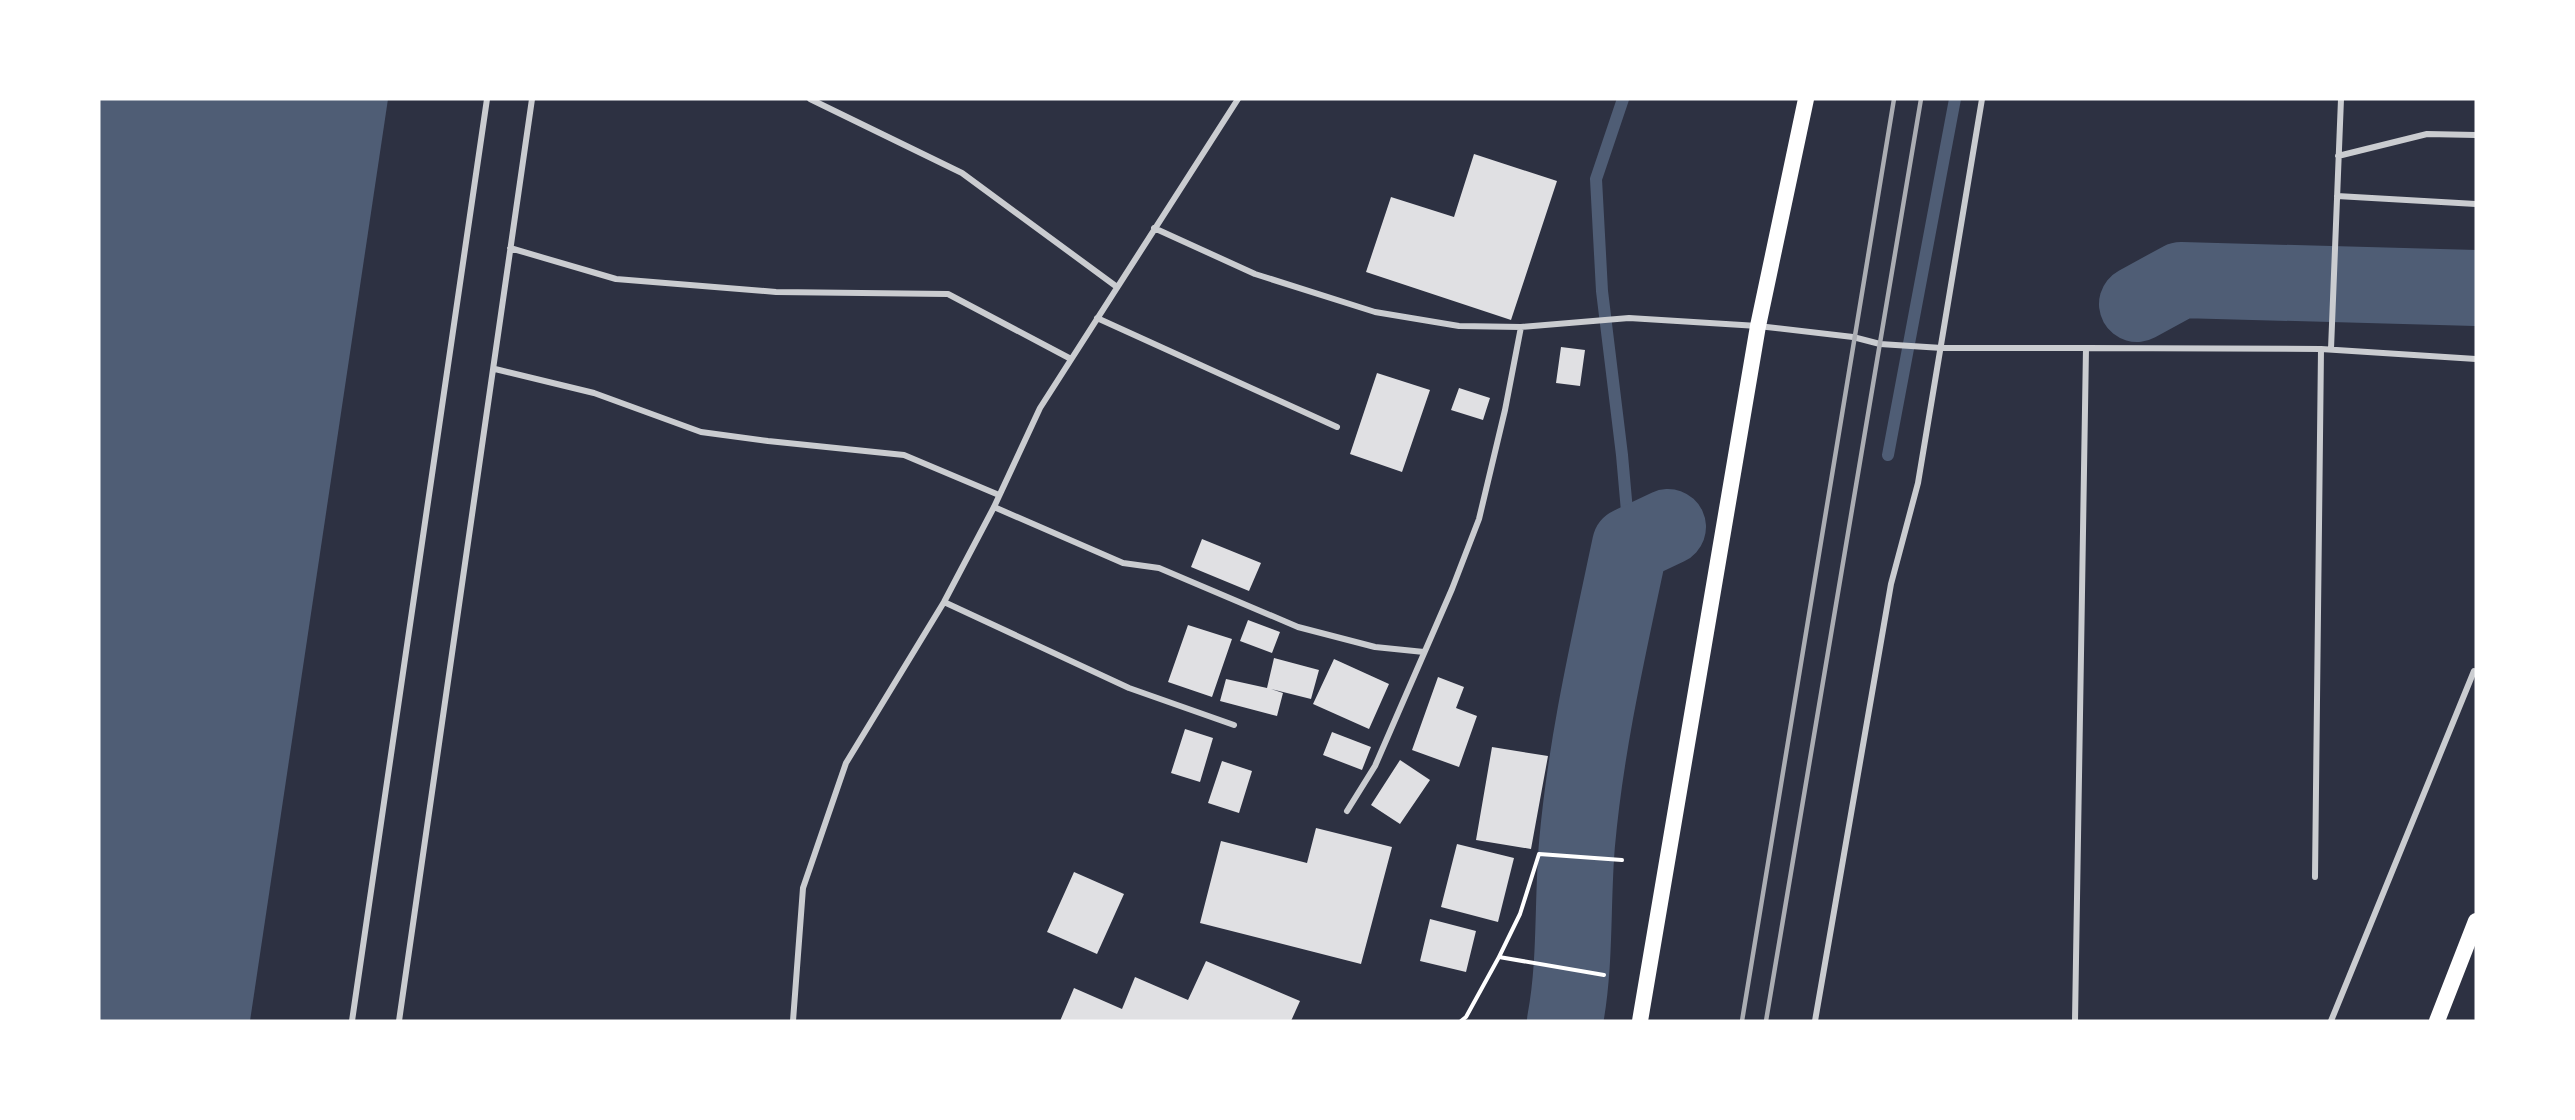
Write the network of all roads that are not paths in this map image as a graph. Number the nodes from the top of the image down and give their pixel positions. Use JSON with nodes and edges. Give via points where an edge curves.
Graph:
{"nodes":[{"id":1,"x":488,"y":99,"type":"edge"},
{"id":2,"x":532,"y":99,"type":"edge"},
{"id":3,"x":810,"y":99,"type":"edge"},
{"id":4,"x":1238,"y":99,"type":"edge"},
{"id":5,"x":1806,"y":99,"type":"edge"},
{"id":6,"x":1982,"y":99,"type":"edge"},
{"id":7,"x":2341,"y":99,"type":"edge"},
{"id":8,"x":2476,"y":135,"type":"edge"},
{"id":9,"x":2338,"y":156,"type":"junction"},
{"id":10,"x":2337,"y":196,"type":"junction"},
{"id":11,"x":2476,"y":204,"type":"edge"},
{"id":12,"x":1154,"y":228,"type":"junction"},
{"id":13,"x":510,"y":248,"type":"junction"},
{"id":14,"x":1117,"y":286,"type":"junction"},
{"id":15,"x":1097,"y":318,"type":"junction"},
{"id":16,"x":1758,"y":326,"type":"junction"},
{"id":17,"x":1521,"y":327,"type":"junction"},
{"id":18,"x":1942,"y":348,"type":"junction"},
{"id":19,"x":2086,"y":348,"type":"junction"},
{"id":20,"x":2321,"y":348,"type":"junction"},
{"id":21,"x":2331,"y":349,"type":"junction"},
{"id":22,"x":1071,"y":359,"type":"junction"},
{"id":23,"x":2476,"y":359,"type":"edge"},
{"id":24,"x":495,"y":369,"type":"junction"},
{"id":25,"x":1336,"y":428,"type":"dead end"},
{"id":26,"x":999,"y":495,"type":"junction"},
{"id":27,"x":994,"y":507,"type":"junction"},
{"id":28,"x":944,"y":602,"type":"junction"},
{"id":29,"x":1424,"y":652,"type":"junction"},
{"id":30,"x":2474,"y":671,"type":"dead end"},
{"id":31,"x":1234,"y":725,"type":"dead end"},
{"id":32,"x":1347,"y":811,"type":"dead end"},
{"id":33,"x":2315,"y":877,"type":"dead end"},
{"id":34,"x":2476,"y":921,"type":"edge"},
{"id":35,"x":352,"y":1021,"type":"edge"},
{"id":36,"x":399,"y":1021,"type":"edge"},
{"id":37,"x":792,"y":1021,"type":"edge"},
{"id":38,"x":1640,"y":1021,"type":"edge"},
{"id":39,"x":1815,"y":1021,"type":"edge"},
{"id":40,"x":2075,"y":1021,"type":"edge"},
{"id":41,"x":2331,"y":1021,"type":"edge"},
{"id":42,"x":2437,"y":1021,"type":"edge"}],
"edges":[{"from":1,"to":35,"type":"street"},
{"from":2,"to":13,"type":"street"},
{"from":3,"to":14,"type":"street","via":[[962,173]]},
{"from":4,"to":12,"type":"street"},
{"from":5,"to":16,"type":"highway"},
{"from":6,"to":18,"type":"street"},
{"from":7,"to":9,"type":"street"},
{"from":8,"to":9,"type":"street","via":[[2427,134]]},
{"from":9,"to":10,"type":"street"},
{"from":10,"to":11,"type":"street"},
{"from":10,"to":21,"type":"street"},
{"from":12,"to":14,"type":"street"},
{"from":12,"to":17,"type":"street","via":[[1256,274],[1375,312],[1459,326]]},
{"from":13,"to":22,"type":"street","via":[[616,279],[776,292],[948,294]]},
{"from":13,"to":24,"type":"street"},
{"from":14,"to":15,"type":"street"},
{"from":15,"to":22,"type":"street"},
{"from":15,"to":25,"type":"street"},
{"from":16,"to":17,"type":"street","via":[[1629,318]]},
{"from":16,"to":18,"type":"street","via":[[1880,344]]},
{"from":16,"to":38,"type":"highway"},
{"from":17,"to":29,"type":"street","via":[[1506,410],[1479,519]]},
{"from":18,"to":19,"type":"street"},
{"from":18,"to":39,"type":"street","via":[[1918,483],[1891,584]]},
{"from":19,"to":20,"type":"street"},
{"from":19,"to":40,"type":"street"},
{"from":20,"to":21,"type":"street"},
{"from":20,"to":33,"type":"street"},
{"from":21,"to":23,"type":"street"},
{"from":22,"to":26,"type":"street","via":[[1040,408]]},
{"from":24,"to":26,"type":"street","via":[[594,393],[701,432],[904,455]]},
{"from":24,"to":36,"type":"street"},
{"from":26,"to":27,"type":"street"},
{"from":27,"to":28,"type":"street"},
{"from":27,"to":29,"type":"street","via":[[1123,563],[1159,568],[1298,627],[1375,647]]},
{"from":28,"to":31,"type":"street","via":[[1129,688]]},
{"from":28,"to":37,"type":"street","via":[[846,763],[803,888]]},
{"from":29,"to":32,"type":"street","via":[[1375,766]]},
{"from":30,"to":41,"type":"street"},
{"from":34,"to":42,"type":"highway"}]}
